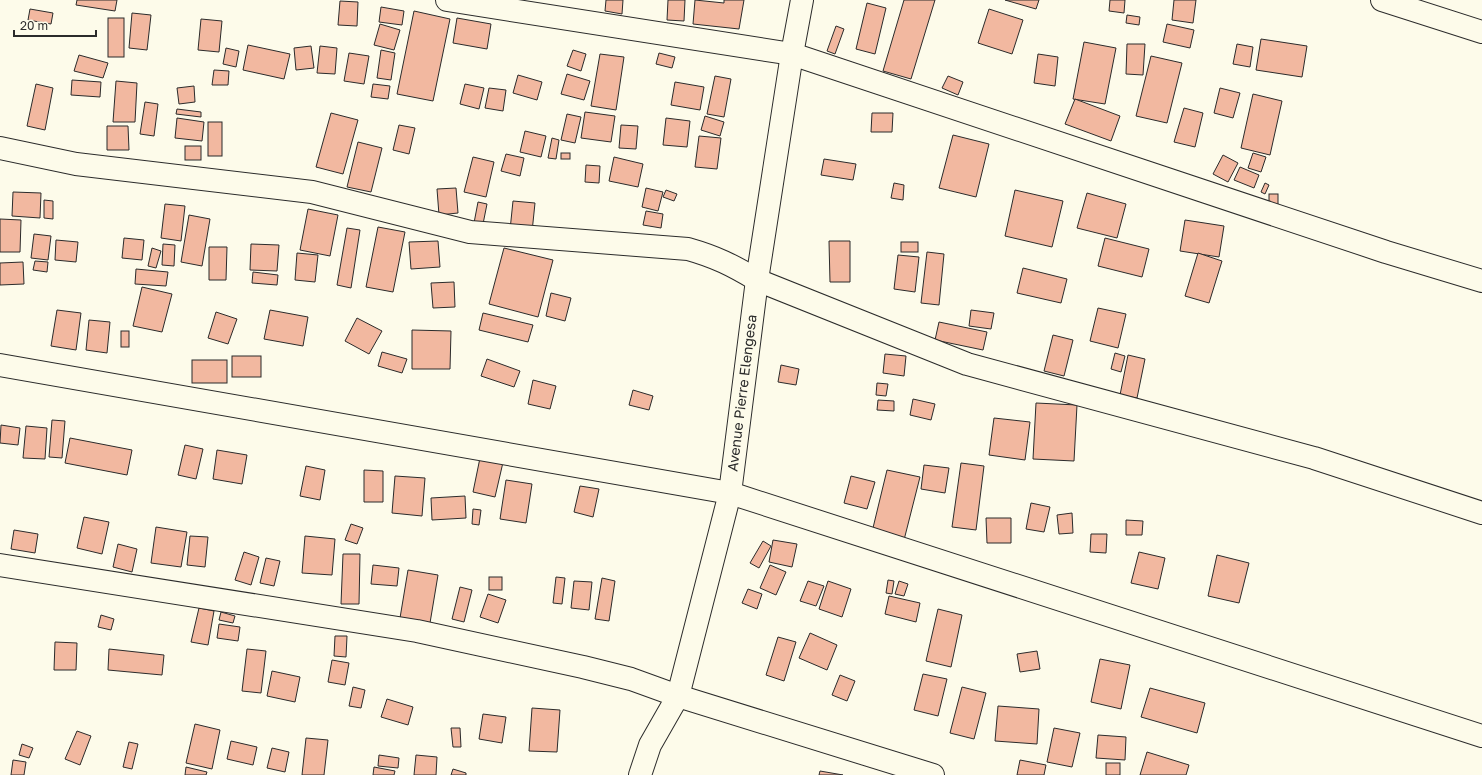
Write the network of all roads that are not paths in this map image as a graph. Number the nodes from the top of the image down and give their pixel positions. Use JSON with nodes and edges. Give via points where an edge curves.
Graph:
{"nodes":[{"id":1,"x":446,"y":0,"type":"edge"},
{"id":2,"x":802,"y":0,"type":"edge"},
{"id":3,"x":1382,"y":0,"type":"edge"},
{"id":4,"x":1482,"y":32,"type":"edge"},
{"id":5,"x":792,"y":54,"type":"junction"},
{"id":6,"x":0,"y":148,"type":"edge"},
{"id":7,"x":757,"y":280,"type":"junction"},
{"id":8,"x":1482,"y":281,"type":"edge"},
{"id":9,"x":0,"y":364,"type":"edge"},
{"id":10,"x":730,"y":494,"type":"junction"},
{"id":11,"x":1482,"y":513,"type":"edge"},
{"id":12,"x":0,"y":566,"type":"edge"},
{"id":13,"x":678,"y":696,"type":"junction"},
{"id":14,"x":1482,"y":736,"type":"edge"},
{"id":15,"x":640,"y":775,"type":"edge"},
{"id":16,"x":933,"y":775,"type":"edge"}],
"edges":[{"from":1,"to":5,"type":"street"},
{"from":2,"to":5,"type":"street","name":"Avenue Pierre Elengesa"},
{"from":3,"to":4,"type":"street"},
{"from":5,"to":7,"type":"street","name":"Avenue Pierre Elengesa"},
{"from":5,"to":8,"type":"street","via":[[1386,252]]},
{"from":6,"to":7,"type":"street","via":[[76,164],[312,192],[470,232],[688,249],[713,256]]},
{"from":7,"to":10,"type":"street","name":"Avenue Pierre Elengesa"},
{"from":7,"to":11,"type":"street","via":[[967,364],[1314,458]]},
{"from":9,"to":10,"type":"street"},
{"from":10,"to":13,"type":"street","name":"Avenue Pierre Elengesa"},
{"from":10,"to":14,"type":"street"},
{"from":12,"to":13,"type":"street","via":[[417,631],[631,678]]},
{"from":13,"to":15,"type":"street","name":"Avenue Pierre Elengesa","via":[[650,745]]},
{"from":13,"to":16,"type":"street"}]}
